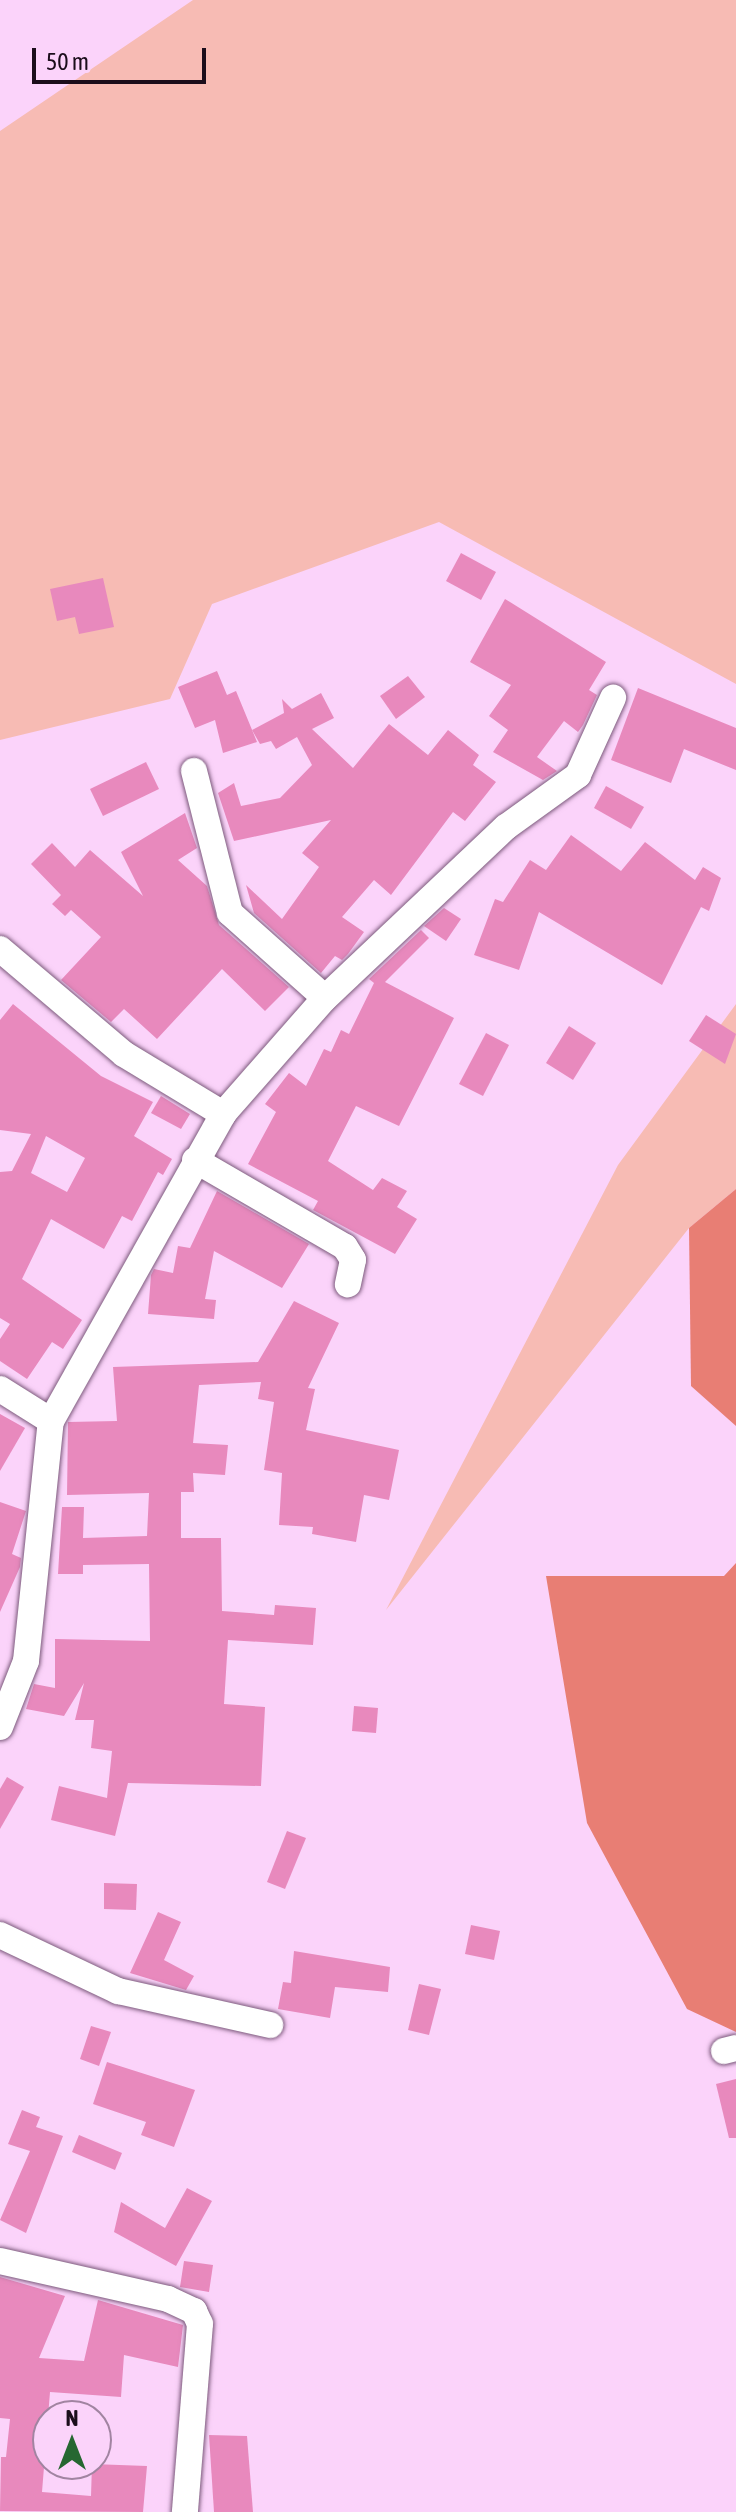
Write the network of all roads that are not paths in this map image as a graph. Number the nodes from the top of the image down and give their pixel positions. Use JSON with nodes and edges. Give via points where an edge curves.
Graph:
{"nodes":[{"id":1,"x":613,"y":698,"type":"dead end"},
{"id":2,"x":194,"y":771,"type":"dead end"},
{"id":3,"x":0,"y":949,"type":"edge"},
{"id":4,"x":325,"y":998,"type":"junction"},
{"id":5,"x":223,"y":1114,"type":"junction"},
{"id":6,"x":195,"y":1160,"type":"junction"},
{"id":7,"x":348,"y":1284,"type":"dead end"},
{"id":8,"x":0,"y":1389,"type":"edge"},
{"id":9,"x":51,"y":1421,"type":"junction"},
{"id":10,"x":0,"y":1727,"type":"edge"},
{"id":11,"x":0,"y":1935,"type":"edge"},
{"id":12,"x":270,"y":2025,"type":"dead end"},
{"id":13,"x":0,"y":2261,"type":"edge"},
{"id":14,"x":185,"y":2512,"type":"edge"}],
"edges":[{"from":1,"to":4,"type":"street","via":[[578,775],[506,827]]},
{"from":2,"to":4,"type":"street","via":[[230,913]]},
{"from":3,"to":5,"type":"street","via":[[124,1054]]},
{"from":4,"to":5,"type":"street"},
{"from":5,"to":6,"type":"street"},
{"from":6,"to":7,"type":"street","via":[[345,1247],[353,1260]]},
{"from":6,"to":9,"type":"street"},
{"from":8,"to":9,"type":"street"},
{"from":9,"to":10,"type":"street","via":[[26,1661]]},
{"from":11,"to":12,"type":"street","via":[[118,1991]]},
{"from":13,"to":14,"type":"street","via":[[168,2299],[194,2311],[200,2324]]}]}
